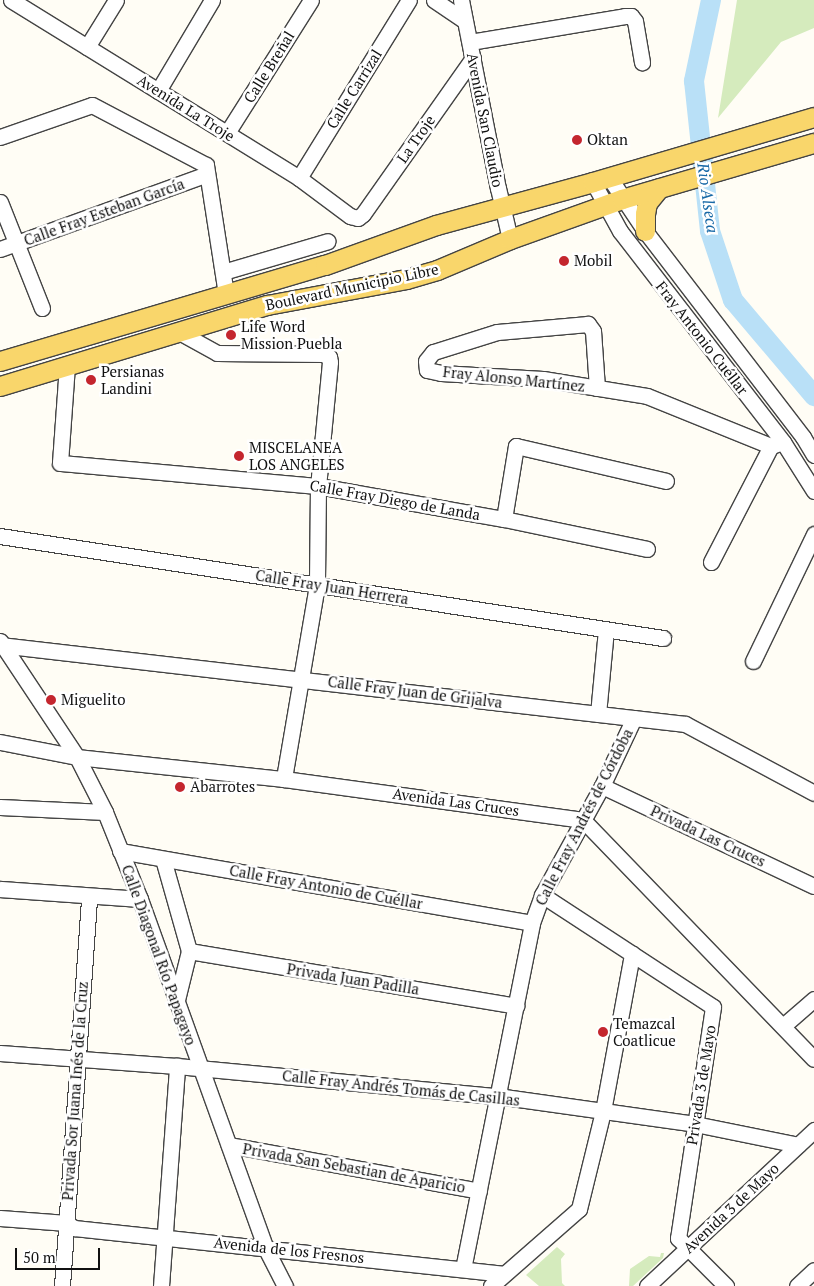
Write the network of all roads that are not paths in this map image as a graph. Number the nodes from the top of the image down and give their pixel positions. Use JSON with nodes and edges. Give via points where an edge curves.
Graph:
{"nodes":[{"id":1,"x":116,"y":0,"type":"edge"},
{"id":2,"x":212,"y":0,"type":"edge"},
{"id":3,"x":311,"y":0,"type":"edge"},
{"id":4,"x":409,"y":0,"type":"edge"},
{"id":5,"x":434,"y":0,"type":"edge"},
{"id":6,"x":461,"y":0,"type":"edge"},
{"id":7,"x":13,"y":1,"type":"edge"},
{"id":8,"x":465,"y":21,"type":"junction"},
{"id":9,"x":470,"y":42,"type":"junction"},
{"id":10,"x":87,"y":47,"type":"junction"},
{"id":11,"x":473,"y":58,"type":"junction"},
{"id":12,"x":642,"y":62,"type":"dead end"},
{"id":13,"x":158,"y":91,"type":"junction"},
{"id":14,"x":814,"y":117,"type":"edge"},
{"id":15,"x":227,"y":133,"type":"junction"},
{"id":16,"x":0,"y":136,"type":"edge"},
{"id":17,"x":814,"y":143,"type":"edge"},
{"id":18,"x":207,"y":174,"type":"junction"},
{"id":19,"x":299,"y":178,"type":"junction"},
{"id":20,"x":601,"y":180,"type":"junction"},
{"id":21,"x":659,"y":188,"type":"junction"},
{"id":22,"x":622,"y":198,"type":"junction"},
{"id":23,"x":0,"y":202,"type":"edge"},
{"id":24,"x":604,"y":205,"type":"junction"},
{"id":25,"x":503,"y":208,"type":"junction"},
{"id":26,"x":358,"y":218,"type":"joint"},
{"id":27,"x":645,"y":231,"type":"junction"},
{"id":28,"x":510,"y":239,"type":"junction"},
{"id":29,"x":328,"y":241,"type":"dead end"},
{"id":30,"x":16,"y":244,"type":"junction"},
{"id":31,"x":0,"y":249,"type":"edge"},
{"id":32,"x":223,"y":272,"type":"junction"},
{"id":33,"x":226,"y":294,"type":"junction"},
{"id":34,"x":42,"y":308,"type":"dead end"},
{"id":35,"x":179,"y":332,"type":"junction"},
{"id":36,"x":0,"y":361,"type":"edge"},
{"id":37,"x":67,"y":365,"type":"junction"},
{"id":38,"x":0,"y":386,"type":"edge"},
{"id":39,"x":597,"y":388,"type":"junction"},
{"id":40,"x":777,"y":444,"type":"junction"},
{"id":41,"x":814,"y":455,"type":"edge"},
{"id":42,"x":666,"y":481,"type":"dead end"},
{"id":43,"x":318,"y":486,"type":"junction"},
{"id":44,"x":814,"y":492,"type":"edge"},
{"id":45,"x":504,"y":519,"type":"junction"},
{"id":46,"x":814,"y":534,"type":"edge"},
{"id":47,"x":0,"y":536,"type":"edge"},
{"id":48,"x":646,"y":548,"type":"dead end"},
{"id":49,"x":710,"y":562,"type":"dead end"},
{"id":50,"x":317,"y":584,"type":"junction"},
{"id":51,"x":606,"y":629,"type":"junction"},
{"id":52,"x":663,"y":638,"type":"dead end"},
{"id":53,"x":1,"y":644,"type":"edge"},
{"id":54,"x":753,"y":661,"type":"dead end"},
{"id":55,"x":302,"y":679,"type":"junction"},
{"id":56,"x":598,"y":714,"type":"junction"},
{"id":57,"x":634,"y":718,"type":"junction"},
{"id":58,"x":0,"y":742,"type":"edge"},
{"id":59,"x":77,"y":756,"type":"junction"},
{"id":60,"x":284,"y":779,"type":"junction"},
{"id":61,"x":602,"y":786,"type":"junction"},
{"id":62,"x":814,"y":793,"type":"edge"},
{"id":63,"x":0,"y":807,"type":"edge"},
{"id":64,"x":105,"y":812,"type":"junction"},
{"id":65,"x":583,"y":820,"type":"junction"},
{"id":66,"x":120,"y":851,"type":"junction"},
{"id":67,"x":163,"y":859,"type":"junction"},
{"id":68,"x":814,"y":886,"type":"edge"},
{"id":69,"x":0,"y":889,"type":"edge"},
{"id":70,"x":542,"y":895,"type":"junction"},
{"id":71,"x":89,"y":896,"type":"junction"},
{"id":72,"x":140,"y":899,"type":"junction"},
{"id":73,"x":532,"y":923,"type":"junction"},
{"id":74,"x":190,"y":951,"type":"junction"},
{"id":75,"x":632,"y":954,"type":"junction"},
{"id":76,"x":814,"y":998,"type":"edge"},
{"id":77,"x":177,"y":1000,"type":"junction"},
{"id":78,"x":516,"y":1006,"type":"junction"},
{"id":79,"x":783,"y":1026,"type":"junction"},
{"id":80,"x":0,"y":1053,"type":"edge"},
{"id":81,"x":77,"y":1059,"type":"junction"},
{"id":82,"x":814,"y":1059,"type":"edge"},
{"id":83,"x":177,"y":1066,"type":"junction"},
{"id":84,"x":201,"y":1068,"type":"junction"},
{"id":85,"x":497,"y":1096,"type":"junction"},
{"id":86,"x":603,"y":1111,"type":"junction"},
{"id":87,"x":695,"y":1124,"type":"junction"},
{"id":88,"x":814,"y":1130,"type":"edge"},
{"id":89,"x":229,"y":1145,"type":"junction"},
{"id":90,"x":798,"y":1145,"type":"junction"},
{"id":91,"x":479,"y":1191,"type":"junction"},
{"id":92,"x":0,"y":1218,"type":"edge"},
{"id":93,"x":0,"y":1226,"type":"edge"},
{"id":94,"x":69,"y":1227,"type":"junction"},
{"id":95,"x":164,"y":1236,"type":"junction"},
{"id":96,"x":265,"y":1247,"type":"junction"},
{"id":97,"x":688,"y":1248,"type":"junction"},
{"id":98,"x":463,"y":1269,"type":"junction"},
{"id":99,"x":814,"y":1270,"type":"edge"},
{"id":100,"x":503,"y":1274,"type":"junction"},
{"id":101,"x":62,"y":1286,"type":"edge"},
{"id":102,"x":161,"y":1286,"type":"edge"},
{"id":103,"x":285,"y":1286,"type":"edge"},
{"id":104,"x":491,"y":1286,"type":"edge"},
{"id":105,"x":647,"y":1286,"type":"edge"},
{"id":106,"x":726,"y":1286,"type":"edge"},
{"id":107,"x":798,"y":1286,"type":"edge"}],
"edges":[{"from":1,"to":10,"type":"street"},
{"from":2,"to":13,"type":"street"},
{"from":3,"to":15,"type":"street","name":"Calle Breñal"},
{"from":4,"to":19,"type":"street","name":"Calle Carrizal"},
{"from":5,"to":8,"type":"street"},
{"from":6,"to":8,"type":"street","name":"Avenida San Claudio"},
{"from":7,"to":10,"type":"street","name":"Avenida La Troje"},
{"from":8,"to":9,"type":"street","name":"Avenida San Claudio"},
{"from":9,"to":11,"type":"street","name":"Avenida San Claudio"},
{"from":9,"to":12,"type":"street","via":[[631,16],[635,21]]},
{"from":10,"to":13,"type":"street","name":"Avenida La Troje"},
{"from":11,"to":25,"type":"street","name":"Avenida San Claudio"},
{"from":11,"to":26,"type":"street","name":"La Troje"},
{"from":13,"to":15,"type":"street","name":"Avenida La Troje"},
{"from":14,"to":20,"type":"main road","name":"Boulevard Municipio Libre"},
{"from":15,"to":19,"type":"street","name":"Avenida La Troje"},
{"from":16,"to":18,"type":"street","via":[[92,105],[206,165]]},
{"from":17,"to":21,"type":"main road","name":"Boulevard Municipio Libre"},
{"from":18,"to":30,"type":"street","name":"Calle Fray Esteban García"},
{"from":18,"to":32,"type":"street"},
{"from":19,"to":26,"type":"street","name":"Avenida La Troje","via":[[350,216]]},
{"from":20,"to":22,"type":"street","name":"Fray Antonio Cuéllar"},
{"from":20,"to":24,"type":"street","name":"Fray Antonio Cuéllar"},
{"from":20,"to":25,"type":"main road","name":"Boulevard Municipio Libre"},
{"from":21,"to":22,"type":"main road","name":"Boulevard Municipio Libre"},
{"from":21,"to":27,"type":"main road","via":[[648,203]]},
{"from":22,"to":24,"type":"main road","name":"Boulevard Municipio Libre"},
{"from":22,"to":27,"type":"street","name":"Fray Antonio Cuéllar"},
{"from":23,"to":30,"type":"street"},
{"from":24,"to":28,"type":"main road","name":"Boulevard Municipio Libre"},
{"from":24,"to":40,"type":"street","name":"Fray Antonio Cuéllar"},
{"from":25,"to":28,"type":"street","name":"Avenida San Claudio"},
{"from":25,"to":33,"type":"main road","name":"Boulevard Municipio Libre","via":[[399,237],[325,265]]},
{"from":27,"to":41,"type":"street","name":"Fray Antonio Cuéllar"},
{"from":28,"to":35,"type":"main road","name":"Boulevard Municipio Libre","via":[[437,270],[406,279],[267,305]]},
{"from":29,"to":32,"type":"street"},
{"from":30,"to":31,"type":"street","name":"Calle Fray Esteban García"},
{"from":30,"to":34,"type":"street"},
{"from":32,"to":33,"type":"street"},
{"from":33,"to":36,"type":"main road","name":"Boulevard Municipio Libre"},
{"from":35,"to":37,"type":"main road","name":"Boulevard Municipio Libre"},
{"from":35,"to":43,"type":"street","via":[[217,352],[323,354],[329,357]]},
{"from":37,"to":38,"type":"main road","name":"Boulevard Municipio Libre"},
{"from":37,"to":43,"type":"street","name":"Calle Fray Diego de Landa","via":[[60,463]]},
{"from":39,"to":39,"type":"street","name":"Fray Alonso Martínez","via":[[543,379],[441,373],[427,370],[426,361],[433,352],[497,332],[588,324],[592,331]]},
{"from":39,"to":40,"type":"street","via":[[647,396]]},
{"from":40,"to":44,"type":"street","name":"Fray Antonio Cuéllar"},
{"from":40,"to":49,"type":"street"},
{"from":42,"to":45,"type":"street","via":[[516,446]]},
{"from":43,"to":45,"type":"street","name":"Calle Fray Diego de Landa"},
{"from":43,"to":50,"type":"street"},
{"from":45,"to":48,"type":"street","name":"Calle Fray Diego de Landa"},
{"from":46,"to":54,"type":"street"},
{"from":47,"to":50,"type":"street","name":"Calle Fray Juan Herrera"},
{"from":50,"to":51,"type":"street","name":"Calle Fray Juan Herrera"},
{"from":50,"to":55,"type":"street"},
{"from":51,"to":52,"type":"street","name":"Calle Fray Juan Herrera"},
{"from":51,"to":56,"type":"street"},
{"from":53,"to":55,"type":"street","name":"Calle Fray Juan de Grijalva"},
{"from":53,"to":59,"type":"street","name":"Calle Diagonal Río Papagayo"},
{"from":55,"to":56,"type":"street","name":"Calle Fray Juan de Grijalva"},
{"from":55,"to":60,"type":"street"},
{"from":56,"to":57,"type":"street","name":"Calle Fray Juan de Grijalva"},
{"from":57,"to":61,"type":"street","name":"Calle Fray Andrés de Córdoba"},
{"from":57,"to":62,"type":"street","name":"Calle Fray Juan de Grijalva","via":[[685,724]]},
{"from":58,"to":59,"type":"street","name":"Avenida Las Cruces"},
{"from":59,"to":60,"type":"street","name":"Avenida Las Cruces"},
{"from":59,"to":64,"type":"street","name":"Calle Diagonal Río Papagayo"},
{"from":60,"to":65,"type":"street","name":"Avenida Las Cruces"},
{"from":61,"to":65,"type":"street","name":"Calle Fray Andrés de Córdoba"},
{"from":61,"to":68,"type":"street","name":"Privada Las Cruces"},
{"from":63,"to":64,"type":"street"},
{"from":64,"to":66,"type":"street","name":"Calle Diagonal Río Papagayo"},
{"from":65,"to":70,"type":"street","name":"Calle Fray Andrés de Córdoba"},
{"from":65,"to":79,"type":"street"},
{"from":66,"to":67,"type":"street","name":"Calle Fray Antonio de Cuéllar"},
{"from":66,"to":72,"type":"street","name":"Calle Diagonal Río Papagayo"},
{"from":67,"to":73,"type":"street","name":"Calle Fray Antonio de Cuéllar"},
{"from":67,"to":74,"type":"street"},
{"from":69,"to":71,"type":"street"},
{"from":70,"to":73,"type":"street","name":"Calle Fray Andrés de Córdoba"},
{"from":70,"to":75,"type":"street","name":"Privada 3 de Mayo"},
{"from":71,"to":72,"type":"street"},
{"from":71,"to":81,"type":"street","name":"Privada Sor Juana Inés de la Cruz"},
{"from":72,"to":77,"type":"street","name":"Calle Diagonal Río Papagayo"},
{"from":73,"to":78,"type":"street","name":"Calle Fray Andrés de Córdoba"},
{"from":74,"to":77,"type":"street"},
{"from":74,"to":78,"type":"street","name":"Privada Juan Padilla"},
{"from":75,"to":86,"type":"street"},
{"from":75,"to":87,"type":"street","name":"Privada 3 de Mayo","via":[[713,1007]]},
{"from":76,"to":79,"type":"street"},
{"from":77,"to":84,"type":"street","name":"Calle Diagonal Río Papagayo"},
{"from":78,"to":85,"type":"street","name":"Calle Fray Andrés de Córdoba"},
{"from":79,"to":82,"type":"street"},
{"from":80,"to":81,"type":"street","name":"Calle Fray Andrés Tomás de Casillas"},
{"from":81,"to":83,"type":"street","name":"Calle Fray Andrés Tomás de Casillas"},
{"from":81,"to":94,"type":"street","name":"Privada Sor Juana Inés de la Cruz"},
{"from":83,"to":84,"type":"street","name":"Calle Fray Andrés Tomás de Casillas"},
{"from":83,"to":95,"type":"street"},
{"from":84,"to":85,"type":"street","name":"Calle Fray Andrés Tomás de Casillas"},
{"from":84,"to":89,"type":"street","name":"Calle Diagonal Río Papagayo"},
{"from":85,"to":86,"type":"street","name":"Calle Fray Andrés Tomás de Casillas"},
{"from":85,"to":91,"type":"street","name":"Calle Fray Andrés de Córdoba"},
{"from":86,"to":87,"type":"street","name":"Calle Fray Andrés Tomás de Casillas"},
{"from":86,"to":100,"type":"street","via":[[579,1209]]},
{"from":87,"to":90,"type":"street","name":"Calle Fray Andrés Tomás de Casillas"},
{"from":87,"to":97,"type":"street","name":"Privada 3 de Mayo","via":[[678,1238]]},
{"from":88,"to":90,"type":"street","name":"Avenida 3 de Mayo"},
{"from":89,"to":91,"type":"street","name":"Privada San Sebastian de Aparicio"},
{"from":89,"to":96,"type":"street","name":"Calle Diagonal Río Papagayo"},
{"from":90,"to":97,"type":"street","name":"Avenida 3 de Mayo"},
{"from":91,"to":98,"type":"street","name":"Calle Fray Andrés de Córdoba"},
{"from":92,"to":94,"type":"street","name":"Avenida de los Fresnos"},
{"from":93,"to":94,"type":"street","name":"Avenida de los Fresnos"},
{"from":94,"to":95,"type":"street","name":"Avenida de los Fresnos"},
{"from":94,"to":101,"type":"street","name":"Privada Sor Juana Inés de la Cruz"},
{"from":95,"to":96,"type":"street","name":"Avenida de los Fresnos"},
{"from":95,"to":102,"type":"street"},
{"from":96,"to":98,"type":"street","name":"Avenida de los Fresnos"},
{"from":96,"to":103,"type":"street","name":"Calle Diagonal Río Papagayo"},
{"from":97,"to":105,"type":"street","name":"Avenida 3 de Mayo"},
{"from":97,"to":106,"type":"street","name":"Privada 3 de Mayo"},
{"from":98,"to":100,"type":"street","name":"Avenida de los Fresnos"},
{"from":99,"to":107,"type":"street"},
{"from":100,"to":104,"type":"street"}]}
